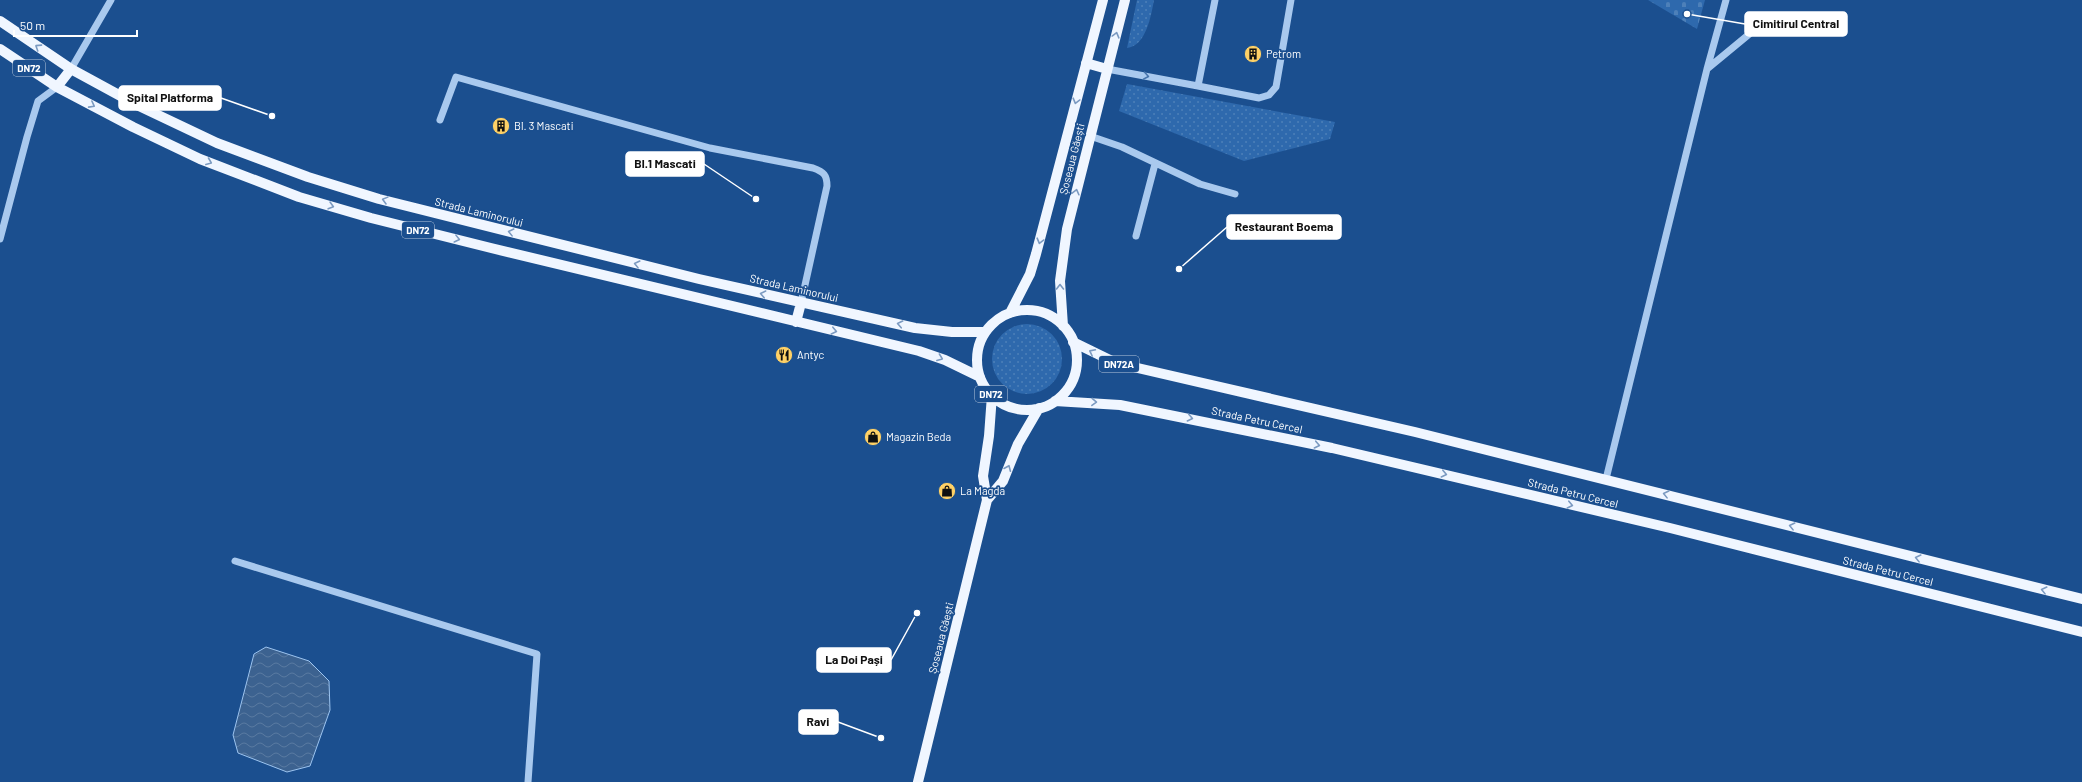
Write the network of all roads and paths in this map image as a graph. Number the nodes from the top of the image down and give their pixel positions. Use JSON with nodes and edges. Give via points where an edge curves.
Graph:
{"nodes":[{"id":1,"x":111,"y":0,"type":"edge"},
{"id":2,"x":1103,"y":0,"type":"edge"},
{"id":3,"x":1125,"y":0,"type":"edge"},
{"id":4,"x":1215,"y":0,"type":"edge"},
{"id":5,"x":1291,"y":0,"type":"edge"},
{"id":6,"x":1726,"y":0,"type":"edge"},
{"id":7,"x":0,"y":21,"type":"edge"},
{"id":8,"x":1753,"y":31,"type":"dead end"},
{"id":9,"x":0,"y":49,"type":"edge"},
{"id":10,"x":1086,"y":63,"type":"junction"},
{"id":11,"x":71,"y":69,"type":"junction"},
{"id":12,"x":1107,"y":69,"type":"junction"},
{"id":13,"x":1708,"y":69,"type":"junction"},
{"id":14,"x":1198,"y":86,"type":"junction"},
{"id":15,"x":57,"y":87,"type":"junction"},
{"id":16,"x":440,"y":120,"type":"dead end"},
{"id":17,"x":1090,"y":136,"type":"junction"},
{"id":18,"x":1155,"y":164,"type":"junction"},
{"id":19,"x":1235,"y":194,"type":"dead end"},
{"id":20,"x":1136,"y":236,"type":"dead end"},
{"id":21,"x":0,"y":239,"type":"edge"},
{"id":22,"x":801,"y":303,"type":"junction"},
{"id":23,"x":1010,"y":313,"type":"junction"},
{"id":24,"x":796,"y":322,"type":"junction"},
{"id":25,"x":1062,"y":326,"type":"junction"},
{"id":26,"x":985,"y":332,"type":"junction"},
{"id":27,"x":1073,"y":342,"type":"junction"},
{"id":28,"x":980,"y":378,"type":"junction"},
{"id":29,"x":992,"y":395,"type":"junction"},
{"id":30,"x":1055,"y":400,"type":"junction"},
{"id":31,"x":1039,"y":408,"type":"junction"},
{"id":32,"x":1606,"y":479,"type":"junction"},
{"id":33,"x":987,"y":500,"type":"junction"},
{"id":34,"x":235,"y":561,"type":"dead end"},
{"id":35,"x":2082,"y":599,"type":"edge"},
{"id":36,"x":2082,"y":632,"type":"edge"},
{"id":37,"x":528,"y":782,"type":"edge"},
{"id":38,"x":918,"y":782,"type":"edge"}],
"edges":[{"from":1,"to":11,"type":"lane"},
{"from":2,"to":10,"type":"main road","name":"Șoseaua Găești"},
{"from":12,"to":3,"type":"main road","name":"Șoseaua Găești","one_way":true},
{"from":4,"to":14,"type":"lane"},
{"from":5,"to":14,"type":"lane","via":[[1276,87],[1269,95],[1259,98]]},
{"from":6,"to":13,"type":"lane"},
{"from":11,"to":7,"type":"main road","name":"Strada Laminorului","one_way":true},
{"from":8,"to":13,"type":"lane"},
{"from":9,"to":15,"type":"main road","number":"DN72"},
{"from":10,"to":12,"type":"main road"},
{"from":10,"to":23,"type":"main road","name":"Șoseaua Găești","one_way":true,"via":[[1030,274]]},
{"from":11,"to":15,"type":"main road"},
{"from":22,"to":11,"type":"main road","name":"Strada Laminorului","one_way":true,"via":[[379,199],[308,177],[217,143],[139,106]]},
{"from":12,"to":14,"type":"lane","one_way":true},
{"from":12,"to":17,"type":"main road","name":"Șoseaua Găești"},
{"from":13,"to":32,"type":"lane"},
{"from":15,"to":21,"type":"lane","via":[[38,101]]},
{"from":15,"to":24,"type":"main road","number":"DN72","one_way":true,"via":[[200,159],[299,197],[386,222]]},
{"from":16,"to":22,"type":"lane","via":[[456,77],[710,148],[823,172],[827,178],[827,186]]},
{"from":17,"to":18,"type":"lane","via":[[1122,147]]},
{"from":25,"to":17,"type":"main road","name":"Șoseaua Găești","one_way":true,"via":[[1060,281],[1063,251]]},
{"from":18,"to":19,"type":"lane","via":[[1200,184]]},
{"from":18,"to":20,"type":"lane"},
{"from":22,"to":24,"type":"main road"},
{"from":26,"to":22,"type":"main road","name":"Strada Laminorului","one_way":true,"via":[[915,328]]},
{"from":23,"to":25,"type":"main road","number":"DN72","via":[[1023,310],[1040,312]]},
{"from":23,"to":26,"type":"main road","number":"DN72","via":[[996,321]]},
{"from":24,"to":28,"type":"main road","number":"DN72","one_way":true,"via":[[933,356]]},
{"from":25,"to":27,"type":"main road","number":"DN72"},
{"from":26,"to":28,"type":"main road","number":"DN72","via":[[977,352]]},
{"from":27,"to":30,"type":"main road","number":"DN72","via":[[1076,355],[1075,372],[1067,388]]},
{"from":32,"to":27,"type":"main road","name":"Strada Petru Cercel","number":"DN72A","one_way":true,"via":[[1415,432],[1116,364]]},
{"from":28,"to":29,"type":"main road","number":"DN72"},
{"from":29,"to":31,"type":"main road","number":"DN72","via":[[1014,408]]},
{"from":29,"to":33,"type":"main road","number":"DN72","via":[[983,476]]},
{"from":30,"to":31,"type":"main road","number":"DN72"},
{"from":30,"to":36,"type":"main road","name":"Strada Petru Cercel","one_way":true,"via":[[1106,402],[1152,410],[1456,476]]},
{"from":33,"to":31,"type":"main road","number":"DN72","one_way":true,"via":[[1003,481],[1018,444]]},
{"from":35,"to":32,"type":"main road","name":"Strada Petru Cercel","one_way":true},
{"from":33,"to":38,"type":"main road","name":"Șoseaua Găești","number":"DN72"},
{"from":34,"to":37,"type":"lane","via":[[537,654]]}]}
